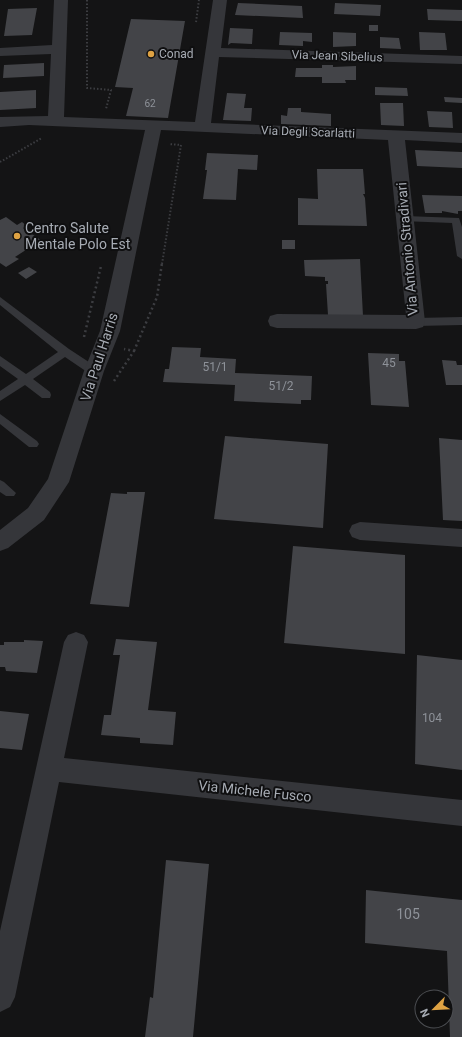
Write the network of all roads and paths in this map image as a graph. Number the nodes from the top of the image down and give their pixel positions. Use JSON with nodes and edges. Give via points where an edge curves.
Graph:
{"nodes":[{"id":1,"x":61,"y":0,"type":"edge"},
{"id":2,"x":87,"y":0,"type":"edge"},
{"id":3,"x":220,"y":0,"type":"edge"},
{"id":4,"x":59,"y":49,"type":"junction"},
{"id":5,"x":0,"y":52,"type":"edge"},
{"id":6,"x":212,"y":52,"type":"junction"},
{"id":7,"x":462,"y":60,"type":"edge"},
{"id":8,"x":56,"y":121,"type":"junction"},
{"id":9,"x":0,"y":122,"type":"edge"},
{"id":10,"x":102,"y":123,"type":"junction"},
{"id":11,"x":202,"y":128,"type":"junction"},
{"id":12,"x":152,"y":135,"type":"junction"},
{"id":13,"x":396,"y":135,"type":"junction"},
{"id":14,"x":462,"y":138,"type":"edge"},
{"id":15,"x":0,"y":162,"type":"edge"},
{"id":16,"x":404,"y":219,"type":"junction"},
{"id":17,"x":462,"y":256,"type":"edge"},
{"id":18,"x":101,"y":266,"type":"dead end"},
{"id":19,"x":0,"y":300,"type":"edge"},
{"id":20,"x":277,"y":321,"type":"dead end"},
{"id":21,"x":462,"y":321,"type":"edge"},
{"id":22,"x":416,"y":322,"type":"junction"},
{"id":23,"x":65,"y":352,"type":"junction"},
{"id":24,"x":134,"y":352,"type":"dead end"},
{"id":25,"x":0,"y":360,"type":"edge"},
{"id":26,"x":77,"y":360,"type":"junction"},
{"id":27,"x":94,"y":371,"type":"junction"},
{"id":28,"x":26,"y":379,"type":"junction"},
{"id":29,"x":46,"y":395,"type":"dead end"},
{"id":30,"x":0,"y":397,"type":"edge"},
{"id":31,"x":0,"y":418,"type":"edge"},
{"id":32,"x":33,"y":444,"type":"dead end"},
{"id":33,"x":0,"y":485,"type":"edge"},
{"id":34,"x":10,"y":493,"type":"dead end"},
{"id":35,"x":360,"y":531,"type":"dead end"},
{"id":36,"x":462,"y":538,"type":"edge"},
{"id":37,"x":0,"y":542,"type":"edge"},
{"id":38,"x":76,"y":642,"type":"dead end"},
{"id":39,"x":49,"y":768,"type":"junction"},
{"id":40,"x":462,"y":813,"type":"edge"},
{"id":41,"x":0,"y":998,"type":"edge"}],
"edges":[{"from":1,"to":4,"type":"street"},
{"from":2,"to":10,"type":"path","via":[[87,88],[111,90]]},
{"from":3,"to":6,"type":"street"},
{"from":4,"to":5,"type":"street"},
{"from":4,"to":8,"type":"street"},
{"from":6,"to":7,"type":"street","name":"Via Jean Sibelius"},
{"from":6,"to":11,"type":"street"},
{"from":8,"to":9,"type":"street"},
{"from":8,"to":10,"type":"street"},
{"from":8,"to":15,"type":"path","via":[[55,130]]},
{"from":10,"to":12,"type":"street"},
{"from":11,"to":12,"type":"street","name":"Via Degli Scarlatti"},
{"from":11,"to":13,"type":"street","name":"Via Degli Scarlatti"},
{"from":12,"to":24,"type":"path","via":[[181,145],[157,298]]},
{"from":12,"to":27,"type":"street","name":"Via Paul Harris","via":[[110,331]]},
{"from":13,"to":14,"type":"street","name":"Via Degli Scarlatti"},
{"from":13,"to":16,"type":"street","name":"Via Antonio Stradivari"},
{"from":16,"to":17,"type":"lane","via":[[456,220]]},
{"from":16,"to":22,"type":"street","name":"Via Antonio Stradivari"},
{"from":18,"to":26,"type":"path"},
{"from":19,"to":23,"type":"lane"},
{"from":20,"to":22,"type":"street","name":"Via Antonio Stradivari"},
{"from":21,"to":22,"type":"lane"},
{"from":23,"to":26,"type":"lane"},
{"from":23,"to":28,"type":"lane"},
{"from":25,"to":28,"type":"lane"},
{"from":26,"to":27,"type":"lane"},
{"from":27,"to":37,"type":"street","name":"Via Paul Harris","via":[[58,482],[36,514]]},
{"from":28,"to":29,"type":"lane"},
{"from":28,"to":30,"type":"lane"},
{"from":31,"to":32,"type":"lane"},
{"from":33,"to":34,"type":"lane"},
{"from":35,"to":36,"type":"street"},
{"from":38,"to":39,"type":"street"},
{"from":39,"to":40,"type":"street","name":"Via Michele Fusco"},
{"from":39,"to":41,"type":"street"}]}
